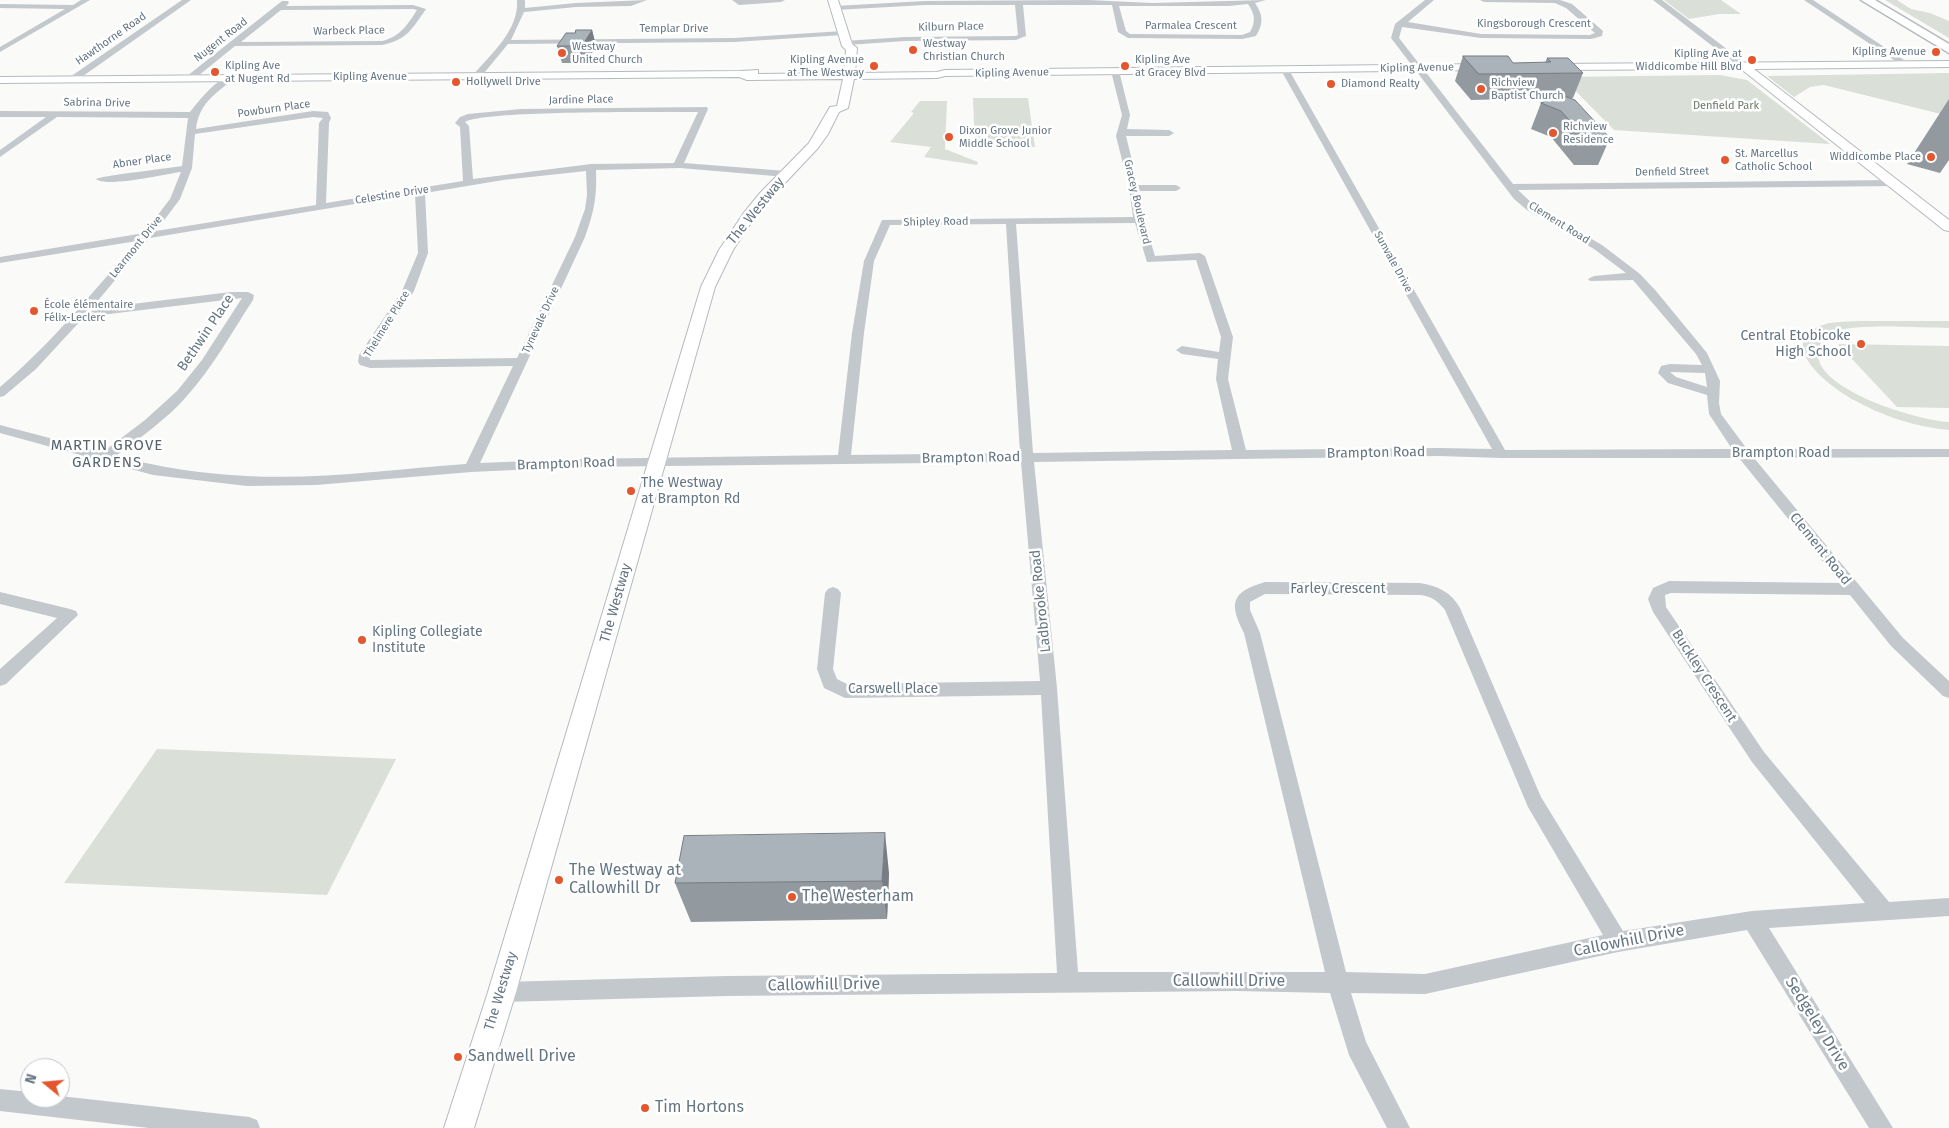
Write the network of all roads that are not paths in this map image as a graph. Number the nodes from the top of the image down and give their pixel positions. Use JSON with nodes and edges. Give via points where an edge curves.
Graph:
{"nodes":[{"id":1,"x":86,"y":0,"type":"edge"},
{"id":2,"x":187,"y":0,"type":"edge"},
{"id":3,"x":288,"y":0,"type":"edge"},
{"id":4,"x":521,"y":0,"type":"edge"},
{"id":5,"x":643,"y":0,"type":"edge"},
{"id":6,"x":736,"y":0,"type":"edge"},
{"id":7,"x":780,"y":0,"type":"edge"},
{"id":8,"x":1262,"y":0,"type":"edge"},
{"id":9,"x":1430,"y":0,"type":"edge"},
{"id":10,"x":1484,"y":0,"type":"edge"},
{"id":11,"x":1657,"y":0,"type":"edge"},
{"id":12,"x":1808,"y":0,"type":"edge"},
{"id":13,"x":1866,"y":0,"type":"edge"},
{"id":14,"x":1250,"y":1,"type":"junction"},
{"id":15,"x":1019,"y":3,"type":"junction"},
{"id":16,"x":834,"y":4,"type":"edge"},
{"id":17,"x":1115,"y":4,"type":"junction"},
{"id":18,"x":0,"y":6,"type":"edge"},
{"id":19,"x":75,"y":6,"type":"junction"},
{"id":20,"x":278,"y":8,"type":"junction"},
{"id":21,"x":523,"y":10,"type":"junction"},
{"id":22,"x":1401,"y":23,"type":"junction"},
{"id":23,"x":846,"y":40,"type":"junction"},
{"id":24,"x":506,"y":42,"type":"junction"},
{"id":25,"x":235,"y":44,"type":"junction"},
{"id":26,"x":1949,"y":49,"type":"edge"},
{"id":27,"x":0,"y":50,"type":"edge"},
{"id":28,"x":1906,"y":64,"type":"junction"},
{"id":29,"x":1949,"y":64,"type":"edge"},
{"id":30,"x":837,"y":67,"type":"junction"},
{"id":31,"x":1501,"y":67,"type":"edge"},
{"id":32,"x":1540,"y":67,"type":"edge"},
{"id":33,"x":1744,"y":67,"type":"junction"},
{"id":34,"x":1418,"y":68,"type":"junction"},
{"id":35,"x":1285,"y":70,"type":"junction"},
{"id":36,"x":1115,"y":71,"type":"junction"},
{"id":37,"x":849,"y":74,"type":"junction"},
{"id":38,"x":477,"y":76,"type":"junction"},
{"id":39,"x":190,"y":78,"type":"junction"},
{"id":40,"x":229,"y":78,"type":"junction"},
{"id":41,"x":73,"y":79,"type":"junction"},
{"id":42,"x":0,"y":80,"type":"edge"},
{"id":43,"x":833,"y":100,"type":"junction"},
{"id":44,"x":0,"y":114,"type":"edge"},
{"id":45,"x":57,"y":114,"type":"junction"},
{"id":46,"x":193,"y":115,"type":"junction"},
{"id":47,"x":192,"y":132,"type":"junction"},
{"id":48,"x":1121,"y":132,"type":"junction"},
{"id":49,"x":1169,"y":133,"type":"dead end"},
{"id":50,"x":0,"y":154,"type":"edge"},
{"id":51,"x":678,"y":166,"type":"junction"},
{"id":52,"x":591,"y":167,"type":"junction"},
{"id":53,"x":187,"y":168,"type":"junction"},
{"id":54,"x":786,"y":174,"type":"junction"},
{"id":55,"x":101,"y":179,"type":"dead end"},
{"id":56,"x":468,"y":183,"type":"junction"},
{"id":57,"x":1894,"y":183,"type":"junction"},
{"id":58,"x":1510,"y":186,"type":"junction"},
{"id":59,"x":1134,"y":188,"type":"junction"},
{"id":60,"x":1176,"y":188,"type":"dead end"},
{"id":61,"x":420,"y":191,"type":"junction"},
{"id":62,"x":321,"y":207,"type":"junction"},
{"id":63,"x":1139,"y":220,"type":"junction"},
{"id":64,"x":1011,"y":221,"type":"junction"},
{"id":65,"x":1949,"y":227,"type":"edge"},
{"id":66,"x":146,"y":236,"type":"junction"},
{"id":67,"x":0,"y":260,"type":"edge"},
{"id":68,"x":1636,"y":276,"type":"junction"},
{"id":69,"x":1594,"y":279,"type":"dead end"},
{"id":70,"x":80,"y":314,"type":"junction"},
{"id":71,"x":1182,"y":350,"type":"dead end"},
{"id":72,"x":1224,"y":356,"type":"junction"},
{"id":73,"x":521,"y":362,"type":"junction"},
{"id":74,"x":1710,"y":369,"type":"junction"},
{"id":75,"x":0,"y":393,"type":"edge"},
{"id":76,"x":1713,"y":393,"type":"junction"},
{"id":77,"x":0,"y":429,"type":"edge"},
{"id":78,"x":1949,"y":453,"type":"edge"},
{"id":79,"x":1501,"y":454,"type":"junction"},
{"id":80,"x":1742,"y":454,"type":"junction"},
{"id":81,"x":1240,"y":455,"type":"junction"},
{"id":82,"x":104,"y":458,"type":"junction"},
{"id":83,"x":1027,"y":458,"type":"junction"},
{"id":84,"x":844,"y":460,"type":"junction"},
{"id":85,"x":656,"y":462,"type":"junction"},
{"id":86,"x":471,"y":468,"type":"junction"},
{"id":87,"x":1852,"y":588,"type":"junction"},
{"id":88,"x":833,"y":593,"type":"dead end"},
{"id":89,"x":0,"y":598,"type":"edge"},
{"id":90,"x":0,"y":679,"type":"edge"},
{"id":91,"x":1049,"y":688,"type":"junction"},
{"id":92,"x":1949,"y":691,"type":"edge"},
{"id":93,"x":1949,"y":907,"type":"edge"},
{"id":94,"x":1884,"y":910,"type":"junction"},
{"id":95,"x":1752,"y":920,"type":"junction"},
{"id":96,"x":1618,"y":942,"type":"junction"},
{"id":97,"x":1068,"y":982,"type":"junction"},
{"id":98,"x":1337,"y":983,"type":"junction"},
{"id":99,"x":502,"y":992,"type":"junction"},
{"id":100,"x":0,"y":1100,"type":"edge"},
{"id":101,"x":131,"y":1121,"type":"edge"},
{"id":102,"x":249,"y":1128,"type":"edge"},
{"id":103,"x":459,"y":1128,"type":"edge"},
{"id":104,"x":1399,"y":1128,"type":"edge"},
{"id":105,"x":1882,"y":1128,"type":"edge"}],
"edges":[{"from":1,"to":19,"type":"street"},
{"from":2,"to":41,"type":"street","name":"Hawthorne Road"},
{"from":3,"to":20,"type":"street","name":"Nugent Road"},
{"from":4,"to":21,"type":"street"},
{"from":5,"to":21,"type":"street","via":[[631,4]]},
{"from":6,"to":7,"type":"street","via":[[739,3]]},
{"from":8,"to":14,"type":"street"},
{"from":9,"to":22,"type":"street"},
{"from":10,"to":22,"type":"street","name":"Kingsborough Crescent","via":[[1556,2],[1569,6],[1599,31],[1591,37],[1482,36]]},
{"from":11,"to":33,"type":"street"},
{"from":12,"to":28,"type":"street"},
{"from":13,"to":26,"type":"main road"},
{"from":14,"to":17,"type":"street"},
{"from":14,"to":17,"type":"street","name":"Parmalea Crescent","via":[[1260,20],[1253,34],[1242,37],[1128,36],[1122,32]]},
{"from":15,"to":16,"type":"street"},
{"from":15,"to":17,"type":"street"},
{"from":15,"to":23,"type":"street","name":"Kilburn Place","via":[[1022,36],[1016,38]]},
{"from":16,"to":23,"type":"main road","name":"The Westway"},
{"from":18,"to":19,"type":"street"},
{"from":19,"to":27,"type":"street"},
{"from":20,"to":25,"type":"street","name":"Nugent Road"},
{"from":20,"to":25,"type":"street","name":"Warbeck Place","via":[[422,9],[402,36],[394,41]]},
{"from":21,"to":24,"type":"street"},
{"from":22,"to":34,"type":"street","name":"Clement Road","via":[[1396,38]]},
{"from":23,"to":24,"type":"street","name":"Templar Drive"},
{"from":23,"to":30,"type":"main road","name":"The Westway"},
{"from":23,"to":37,"type":"main road","name":"The Westway","via":[[852,48]]},
{"from":24,"to":38,"type":"street"},
{"from":25,"to":39,"type":"street","name":"Nugent Road"},
{"from":28,"to":29,"type":"main road"},
{"from":28,"to":33,"type":"main road"},
{"from":30,"to":37,"type":"main road","name":"Kipling Avenue"},
{"from":30,"to":38,"type":"main road","name":"Kipling Avenue","via":[[747,77],[741,74]]},
{"from":30,"to":43,"type":"main road","name":"The Westway"},
{"from":31,"to":34,"type":"main road","name":"Kipling Avenue"},
{"from":32,"to":33,"type":"main road"},
{"from":33,"to":57,"type":"main road"},
{"from":34,"to":35,"type":"main road","name":"Kipling Avenue"},
{"from":34,"to":58,"type":"street","name":"Clement Road"},
{"from":35,"to":36,"type":"main road","name":"Kipling Avenue"},
{"from":35,"to":79,"type":"street","name":"Sunvale Drive"},
{"from":36,"to":37,"type":"main road","name":"Kipling Avenue","via":[[937,76]]},
{"from":36,"to":48,"type":"street","name":"Gracey Boulevard","via":[[1126,115]]},
{"from":37,"to":43,"type":"main road","name":"The Westway","via":[[842,108]]},
{"from":38,"to":40,"type":"main road","name":"Kipling Avenue"},
{"from":39,"to":40,"type":"main road","name":"Kipling Avenue"},
{"from":39,"to":41,"type":"main road","name":"Kipling Avenue"},
{"from":40,"to":46,"type":"street","via":[[206,97]]},
{"from":41,"to":42,"type":"main road","name":"Kipling Avenue"},
{"from":43,"to":54,"type":"main road","name":"The Westway","via":[[823,134]]},
{"from":44,"to":45,"type":"street","name":"Sabrina Drive"},
{"from":45,"to":46,"type":"street","name":"Sabrina Drive"},
{"from":45,"to":50,"type":"street"},
{"from":46,"to":47,"type":"street","name":"Learmont Drive"},
{"from":47,"to":53,"type":"street","name":"Learmont Drive"},
{"from":47,"to":62,"type":"street","name":"Powburn Place","via":[[325,114]]},
{"from":48,"to":49,"type":"street"},
{"from":48,"to":59,"type":"street","name":"Gracey Boulevard"},
{"from":51,"to":52,"type":"street","name":"Celestine Drive"},
{"from":51,"to":54,"type":"street","name":"Celestine Drive","via":[[725,166]]},
{"from":51,"to":56,"type":"street","name":"Jardine Place","via":[[704,109],[471,116],[460,123],[464,126]]},
{"from":52,"to":56,"type":"street","name":"Celestine Drive"},
{"from":52,"to":73,"type":"street","name":"Tynevale Drive","via":[[592,195],[585,224]]},
{"from":53,"to":55,"type":"street","name":"Abner Place"},
{"from":53,"to":66,"type":"street","name":"Learmont Drive","via":[[175,199]]},
{"from":54,"to":85,"type":"main road","name":"The Westway","via":[[747,218],[716,269]]},
{"from":56,"to":61,"type":"street","name":"Celestine Drive"},
{"from":57,"to":58,"type":"street","name":"Denfield Street"},
{"from":57,"to":65,"type":"main road"},
{"from":58,"to":68,"type":"street","name":"Clement Road","via":[[1532,208],[1598,247]]},
{"from":59,"to":60,"type":"street"},
{"from":59,"to":63,"type":"street","name":"Gracey Boulevard"},
{"from":61,"to":62,"type":"street","name":"Celestine Drive"},
{"from":61,"to":73,"type":"street","name":"Thelmere Place","via":[[423,253],[408,291],[364,362]]},
{"from":62,"to":66,"type":"street","name":"Celestine Drive"},
{"from":63,"to":64,"type":"street","name":"Shipley Road"},
{"from":63,"to":72,"type":"street","name":"Gracey Boulevard","via":[[1151,260],[1200,256],[1227,337]]},
{"from":64,"to":83,"type":"street","name":"Ladbrooke Road"},
{"from":64,"to":84,"type":"street","name":"Shipley Road","via":[[886,222],[869,261]]},
{"from":66,"to":67,"type":"street","name":"Celestine Drive"},
{"from":66,"to":70,"type":"street","name":"Learmont Drive"},
{"from":68,"to":69,"type":"street"},
{"from":68,"to":74,"type":"street","name":"Clement Road","via":[[1701,353]]},
{"from":70,"to":75,"type":"street","name":"Learmont Drive","via":[[47,352]]},
{"from":70,"to":82,"type":"street","name":"Bethwin Place","via":[[231,294],[248,295],[182,394]]},
{"from":71,"to":72,"type":"street"},
{"from":72,"to":81,"type":"street","name":"Gracey Boulevard","via":[[1222,379]]},
{"from":73,"to":86,"type":"street","name":"Tynevale Drive"},
{"from":74,"to":76,"type":"street","name":"Clement Road"},
{"from":74,"to":76,"type":"street","via":[[1670,368],[1664,373],[1672,380]]},
{"from":76,"to":80,"type":"street","name":"Clement Road","via":[[1721,426]]},
{"from":77,"to":82,"type":"street","name":"Brampton Road"},
{"from":78,"to":80,"type":"street","name":"Brampton Road"},
{"from":79,"to":80,"type":"street","name":"Brampton Road"},
{"from":79,"to":81,"type":"street","name":"Brampton Road"},
{"from":80,"to":87,"type":"street","name":"Clement Road"},
{"from":81,"to":83,"type":"street","name":"Brampton Road"},
{"from":82,"to":86,"type":"street","name":"Brampton Road","via":[[183,475],[247,481],[316,480]]},
{"from":83,"to":84,"type":"street","name":"Brampton Road"},
{"from":83,"to":91,"type":"street","name":"Ladbrooke Road"},
{"from":84,"to":85,"type":"street","name":"Brampton Road"},
{"from":85,"to":86,"type":"street","name":"Brampton Road"},
{"from":85,"to":99,"type":"main road","name":"The Westway"},
{"from":87,"to":92,"type":"street","name":"Clement Road","via":[[1897,642]]},
{"from":87,"to":94,"type":"street","name":"Buckley Crescent","via":[[1673,587],[1660,590],[1656,599],[1758,757]]},
{"from":88,"to":91,"type":"street","name":"Carswell Place","via":[[825,669],[830,683],[845,691]]},
{"from":89,"to":90,"type":"street","via":[[70,615]]},
{"from":91,"to":97,"type":"street","name":"Ladbrooke Road"},
{"from":93,"to":94,"type":"street","name":"Callowhill Drive"},
{"from":94,"to":95,"type":"street","name":"Callowhill Drive"},
{"from":95,"to":96,"type":"street","name":"Callowhill Drive"},
{"from":95,"to":105,"type":"street","name":"Sedgeley Drive"},
{"from":96,"to":98,"type":"street","name":"Callowhill Drive","via":[[1425,984]]},
{"from":96,"to":98,"type":"street","name":"Farley Crescent","via":[[1534,800],[1446,599],[1430,590],[1420,589],[1265,588],[1246,594],[1242,600],[1242,612],[1252,633]]},
{"from":97,"to":98,"type":"street","name":"Callowhill Drive"},
{"from":97,"to":99,"type":"street","name":"Callowhill Drive"},
{"from":98,"to":104,"type":"street","via":[[1357,1047]]},
{"from":99,"to":103,"type":"main road","name":"The Westway"},
{"from":100,"to":101,"type":"street"},
{"from":101,"to":102,"type":"street"}]}
